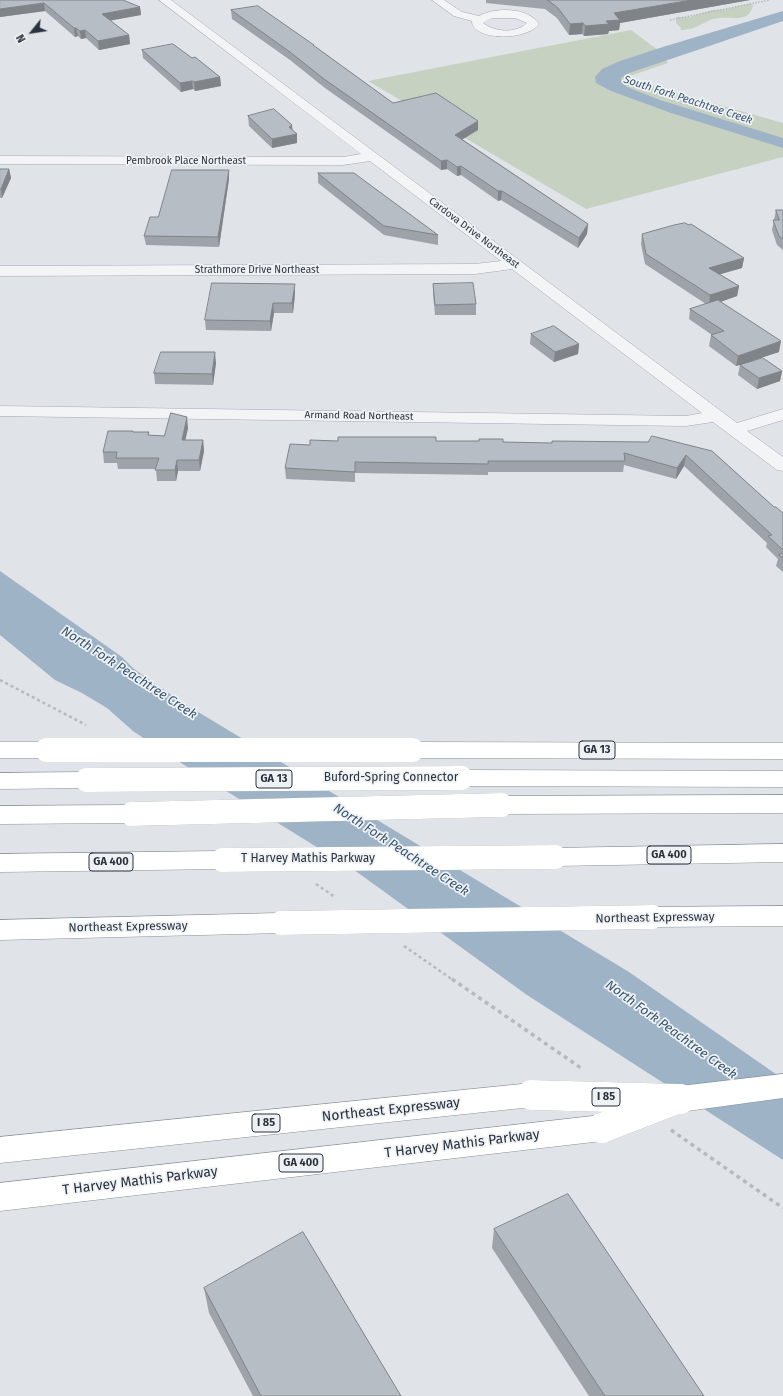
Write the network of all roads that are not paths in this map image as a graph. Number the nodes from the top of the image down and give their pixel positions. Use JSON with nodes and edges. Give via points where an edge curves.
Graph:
{"nodes":[{"id":1,"x":164,"y":0,"type":"edge"},
{"id":2,"x":437,"y":0,"type":"edge"},
{"id":3,"x":479,"y":20,"type":"dead end"},
{"id":4,"x":371,"y":157,"type":"junction"},
{"id":5,"x":0,"y":160,"type":"edge"},
{"id":6,"x":514,"y":264,"type":"junction"},
{"id":7,"x":0,"y":270,"type":"edge"},
{"id":8,"x":0,"y":411,"type":"edge"},
{"id":9,"x":783,"y":414,"type":"edge"},
{"id":10,"x":716,"y":416,"type":"junction"},
{"id":11,"x":734,"y":429,"type":"junction"},
{"id":12,"x":783,"y":466,"type":"edge"},
{"id":13,"x":0,"y":750,"type":"edge"},
{"id":14,"x":783,"y":751,"type":"edge"},
{"id":15,"x":783,"y":779,"type":"edge"},
{"id":16,"x":0,"y":781,"type":"edge"},
{"id":17,"x":783,"y":804,"type":"edge"},
{"id":18,"x":0,"y":815,"type":"edge"},
{"id":19,"x":783,"y":853,"type":"edge"},
{"id":20,"x":0,"y":863,"type":"edge"},
{"id":21,"x":783,"y":916,"type":"edge"},
{"id":22,"x":0,"y":930,"type":"edge"},
{"id":23,"x":783,"y":1086,"type":"edge"},
{"id":24,"x":680,"y":1098,"type":"junction"},
{"id":25,"x":0,"y":1150,"type":"edge"},
{"id":26,"x":0,"y":1197,"type":"edge"}],
"edges":[{"from":1,"to":4,"type":"street","name":"Cardova Drive Northeast"},
{"from":2,"to":3,"type":"street","via":[[462,16]]},
{"from":4,"to":5,"type":"street","name":"Pembrook Place Northeast","via":[[343,161]]},
{"from":4,"to":6,"type":"street","name":"Cardova Drive Northeast"},
{"from":6,"to":7,"type":"street","name":"Strathmore Drive Northeast","via":[[475,269]]},
{"from":6,"to":10,"type":"street","name":"Cardova Drive Northeast"},
{"from":8,"to":10,"type":"street","name":"Armand Road Northeast","via":[[686,421]]},
{"from":9,"to":11,"type":"street"},
{"from":10,"to":11,"type":"street","name":"Cardova Drive Northeast"},
{"from":11,"to":12,"type":"street","name":"Cardova Drive Northeast"},
{"from":13,"to":14,"type":"highway","number":"GA 13","bridge":true},
{"from":15,"to":16,"type":"highway","name":"Buford-Spring Connector","number":"GA 13","bridge":true},
{"from":17,"to":18,"type":"highway","bridge":true,"via":[[501,805]]},
{"from":19,"to":20,"type":"highway","name":"T Harvey Mathis Parkway","number":"GA 400","bridge":true},
{"from":21,"to":22,"type":"highway","name":"Northeast Expressway","bridge":true},
{"from":23,"to":24,"type":"highway","name":"Northeast Expressway","number":"I 85"},
{"from":24,"to":25,"type":"highway","name":"Northeast Expressway","number":"I 85","bridge":true,"via":[[532,1095]]},
{"from":24,"to":26,"type":"highway","name":"T Harvey Mathis Parkway","number":"GA 400","bridge":true,"via":[[602,1128]]}]}
